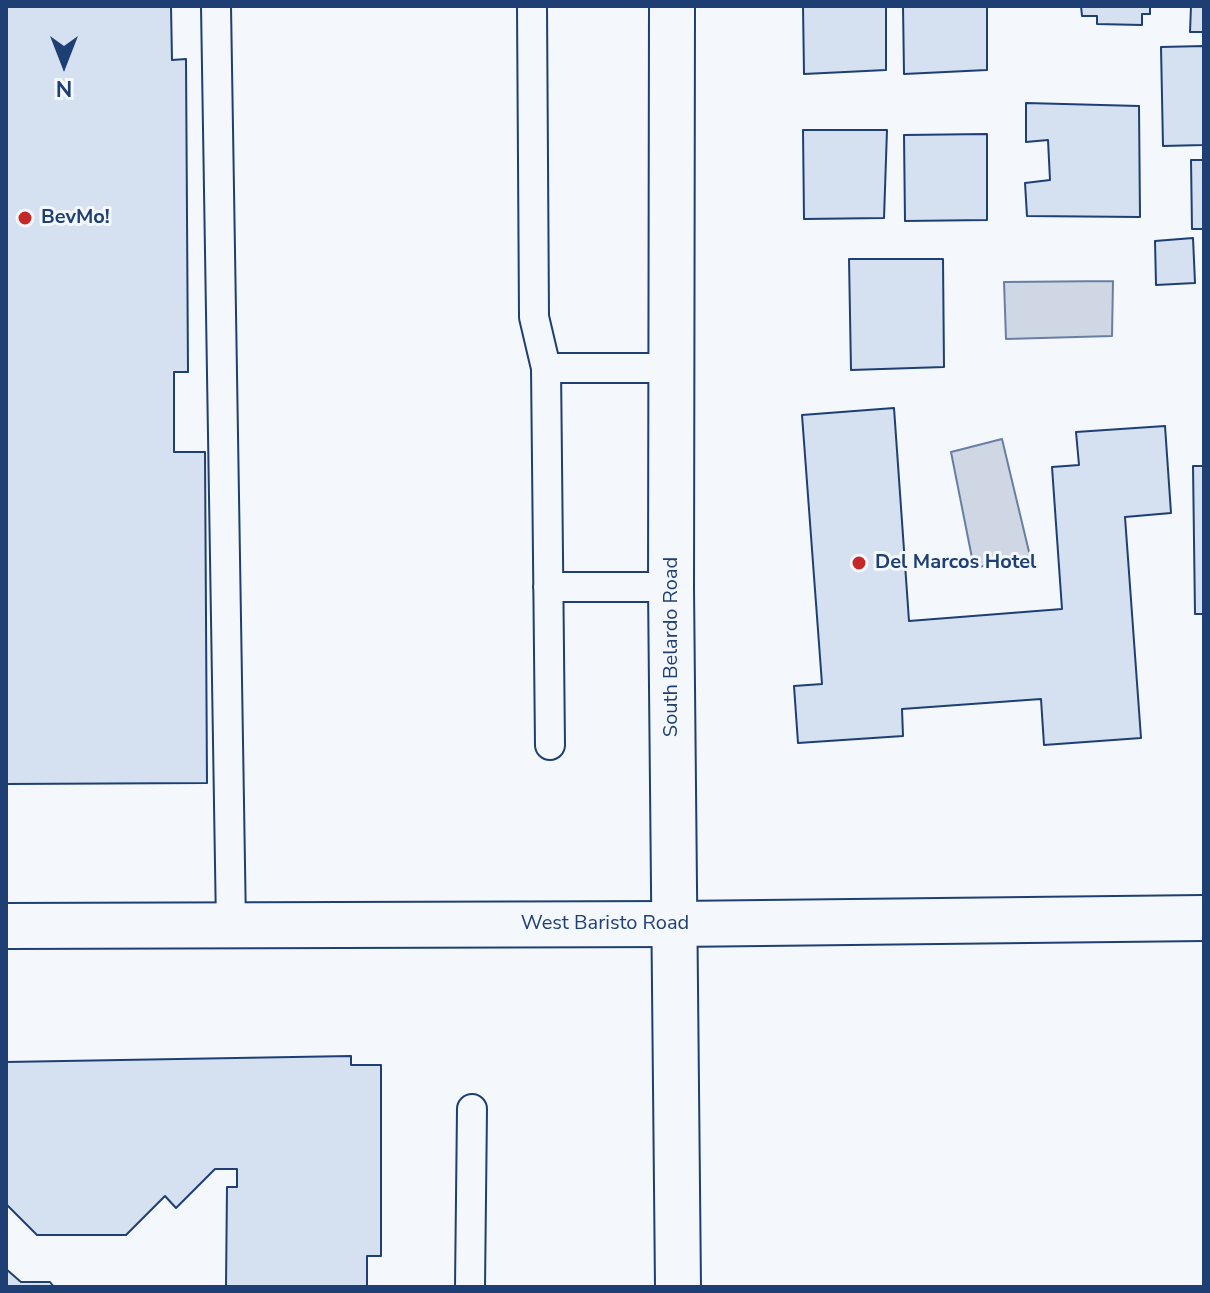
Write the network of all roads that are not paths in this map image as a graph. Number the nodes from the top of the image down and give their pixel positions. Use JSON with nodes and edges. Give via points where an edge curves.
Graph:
{"nodes":[{"id":1,"x":216,"y":6,"type":"edge"},
{"id":2,"x":532,"y":6,"type":"edge"},
{"id":3,"x":672,"y":6,"type":"edge"},
{"id":4,"x":546,"y":368,"type":"junction"},
{"id":5,"x":672,"y":368,"type":"junction"},
{"id":6,"x":548,"y":587,"type":"junction"},
{"id":7,"x":671,"y":587,"type":"junction"},
{"id":8,"x":550,"y":745,"type":"dead end"},
{"id":9,"x":1204,"y":918,"type":"edge"},
{"id":10,"x":675,"y":924,"type":"junction"},
{"id":11,"x":231,"y":925,"type":"junction"},
{"id":12,"x":6,"y":926,"type":"edge"},
{"id":13,"x":472,"y":1109,"type":"dead end"},
{"id":14,"x":470,"y":1287,"type":"edge"},
{"id":15,"x":678,"y":1287,"type":"edge"}],
"edges":[{"from":1,"to":11,"type":"lane"},
{"from":2,"to":4,"type":"lane","via":[[534,317]]},
{"from":3,"to":5,"type":"street","name":"South Belardo Road"},
{"from":4,"to":5,"type":"lane"},
{"from":4,"to":6,"type":"lane"},
{"from":5,"to":7,"type":"street","name":"South Belardo Road"},
{"from":6,"to":7,"type":"lane"},
{"from":6,"to":8,"type":"lane"},
{"from":7,"to":10,"type":"street","name":"South Belardo Road"},
{"from":9,"to":10,"type":"street","name":"West Baristo Road"},
{"from":10,"to":11,"type":"street","name":"West Baristo Road"},
{"from":10,"to":15,"type":"street","name":"South Belardo Road"},
{"from":11,"to":12,"type":"street","name":"West Baristo Road"},
{"from":13,"to":14,"type":"lane"}]}
